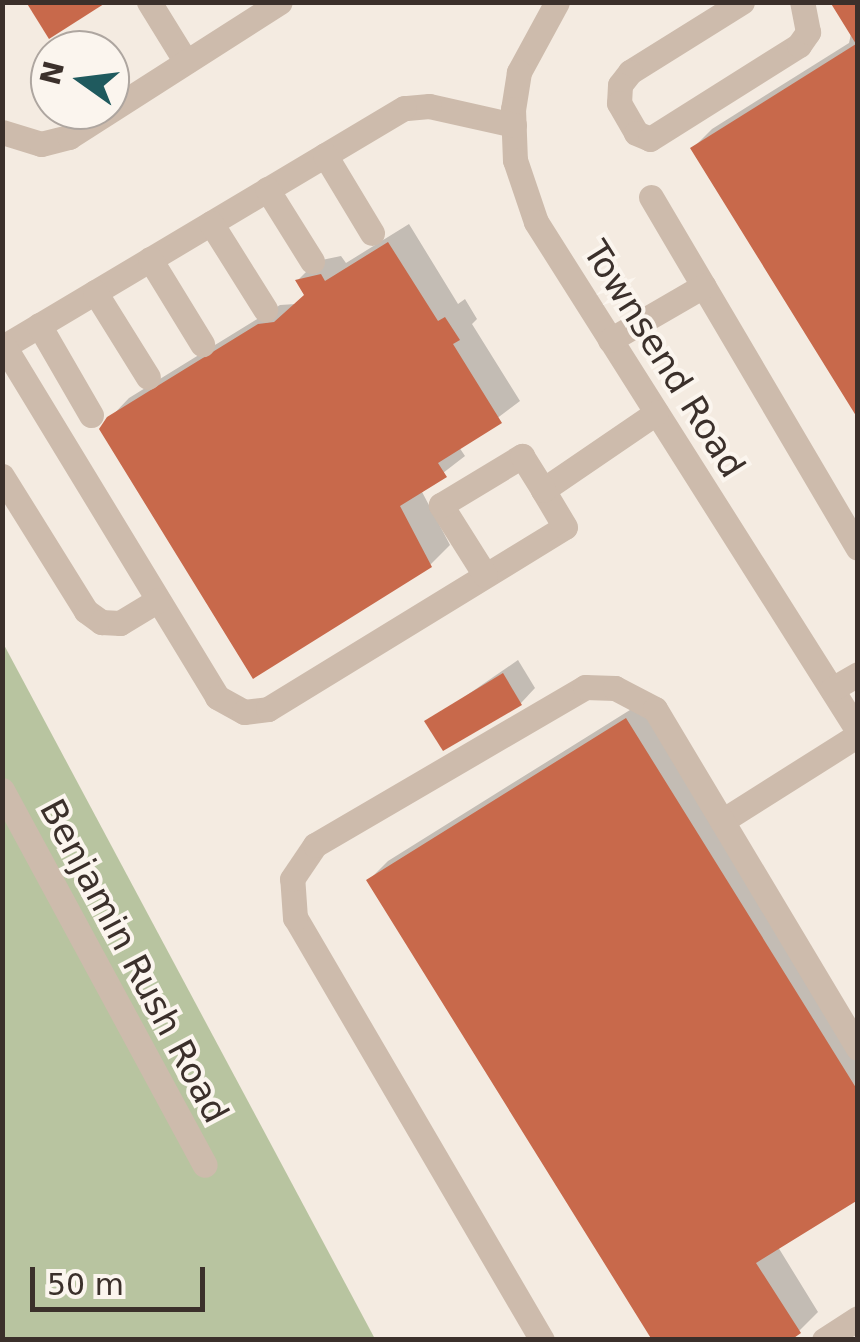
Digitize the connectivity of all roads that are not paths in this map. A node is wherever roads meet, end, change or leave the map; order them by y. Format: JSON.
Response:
{"nodes":[{"id":1,"x":149,"y":2,"type":"edge"},
{"id":2,"x":280,"y":2,"type":"edge"},
{"id":3,"x":556,"y":2,"type":"edge"},
{"id":4,"x":742,"y":2,"type":"edge"},
{"id":5,"x":802,"y":2,"type":"edge"},
{"id":6,"x":186,"y":62,"type":"junction"},
{"id":7,"x":514,"y":125,"type":"junction"},
{"id":8,"x":2,"y":132,"type":"edge"},
{"id":9,"x":325,"y":155,"type":"junction"},
{"id":10,"x":267,"y":189,"type":"junction"},
{"id":11,"x":651,"y":197,"type":"dead end"},
{"id":12,"x":211,"y":223,"type":"junction"},
{"id":13,"x":372,"y":233,"type":"dead end"},
{"id":14,"x":150,"y":259,"type":"junction"},
{"id":15,"x":312,"y":261,"type":"dead end"},
{"id":16,"x":703,"y":286,"type":"junction"},
{"id":17,"x":94,"y":292,"type":"junction"},
{"id":18,"x":265,"y":308,"type":"dead end"},
{"id":19,"x":40,"y":324,"type":"junction"},
{"id":20,"x":610,"y":340,"type":"junction"},
{"id":21,"x":202,"y":344,"type":"dead end"},
{"id":22,"x":3,"y":346,"type":"edge"},
{"id":23,"x":148,"y":378,"type":"dead end"},
{"id":24,"x":656,"y":413,"type":"junction"},
{"id":25,"x":91,"y":414,"type":"dead end"},
{"id":26,"x":2,"y":476,"type":"edge"},
{"id":27,"x":543,"y":490,"type":"junction"},
{"id":28,"x":858,"y":548,"type":"edge"},
{"id":29,"x":486,"y":575,"type":"junction"},
{"id":30,"x":158,"y":600,"type":"junction"},
{"id":31,"x":858,"y":674,"type":"edge"},
{"id":32,"x":832,"y":690,"type":"junction"},
{"id":33,"x":858,"y":733,"type":"edge"},
{"id":34,"x":2,"y":790,"type":"edge"},
{"id":35,"x":722,"y":820,"type":"junction"},
{"id":36,"x":858,"y":1048,"type":"edge"},
{"id":37,"x":205,"y":1165,"type":"dead end"},
{"id":38,"x":858,"y":1318,"type":"edge"},
{"id":39,"x":542,"y":1340,"type":"edge"},
{"id":40,"x":824,"y":1340,"type":"edge"}],
"edges":[{"from":1,"to":6,"type":"street"},
{"from":2,"to":6,"type":"street"},
{"from":3,"to":7,"type":"street","name":"Townsend Road"},
{"from":4,"to":5,"type":"street"},
{"from":6,"to":8,"type":"street"},
{"from":7,"to":9,"type":"street"},
{"from":7,"to":20,"type":"street","name":"Townsend Road"},
{"from":9,"to":10,"type":"street"},
{"from":9,"to":13,"type":"street"},
{"from":10,"to":12,"type":"street"},
{"from":10,"to":15,"type":"street"},
{"from":11,"to":16,"type":"street"},
{"from":12,"to":14,"type":"street"},
{"from":12,"to":18,"type":"street"},
{"from":14,"to":17,"type":"street"},
{"from":14,"to":21,"type":"street"},
{"from":16,"to":20,"type":"street"},
{"from":16,"to":28,"type":"street"},
{"from":17,"to":19,"type":"street"},
{"from":17,"to":23,"type":"street"},
{"from":19,"to":22,"type":"street"},
{"from":19,"to":25,"type":"street"},
{"from":20,"to":24,"type":"street","name":"Townsend Road"},
{"from":22,"to":30,"type":"street"},
{"from":24,"to":27,"type":"street"},
{"from":24,"to":32,"type":"street","name":"Townsend Road"},
{"from":26,"to":30,"type":"street"},
{"from":27,"to":29,"type":"street"},
{"from":27,"to":29,"type":"street"},
{"from":29,"to":30,"type":"street"},
{"from":31,"to":32,"type":"street"},
{"from":32,"to":33,"type":"street","name":"Townsend Road"},
{"from":33,"to":35,"type":"street"},
{"from":34,"to":37,"type":"street","name":"Benjamin Rush Road"},
{"from":35,"to":36,"type":"street"},
{"from":35,"to":39,"type":"street"},
{"from":38,"to":40,"type":"street"}]}
